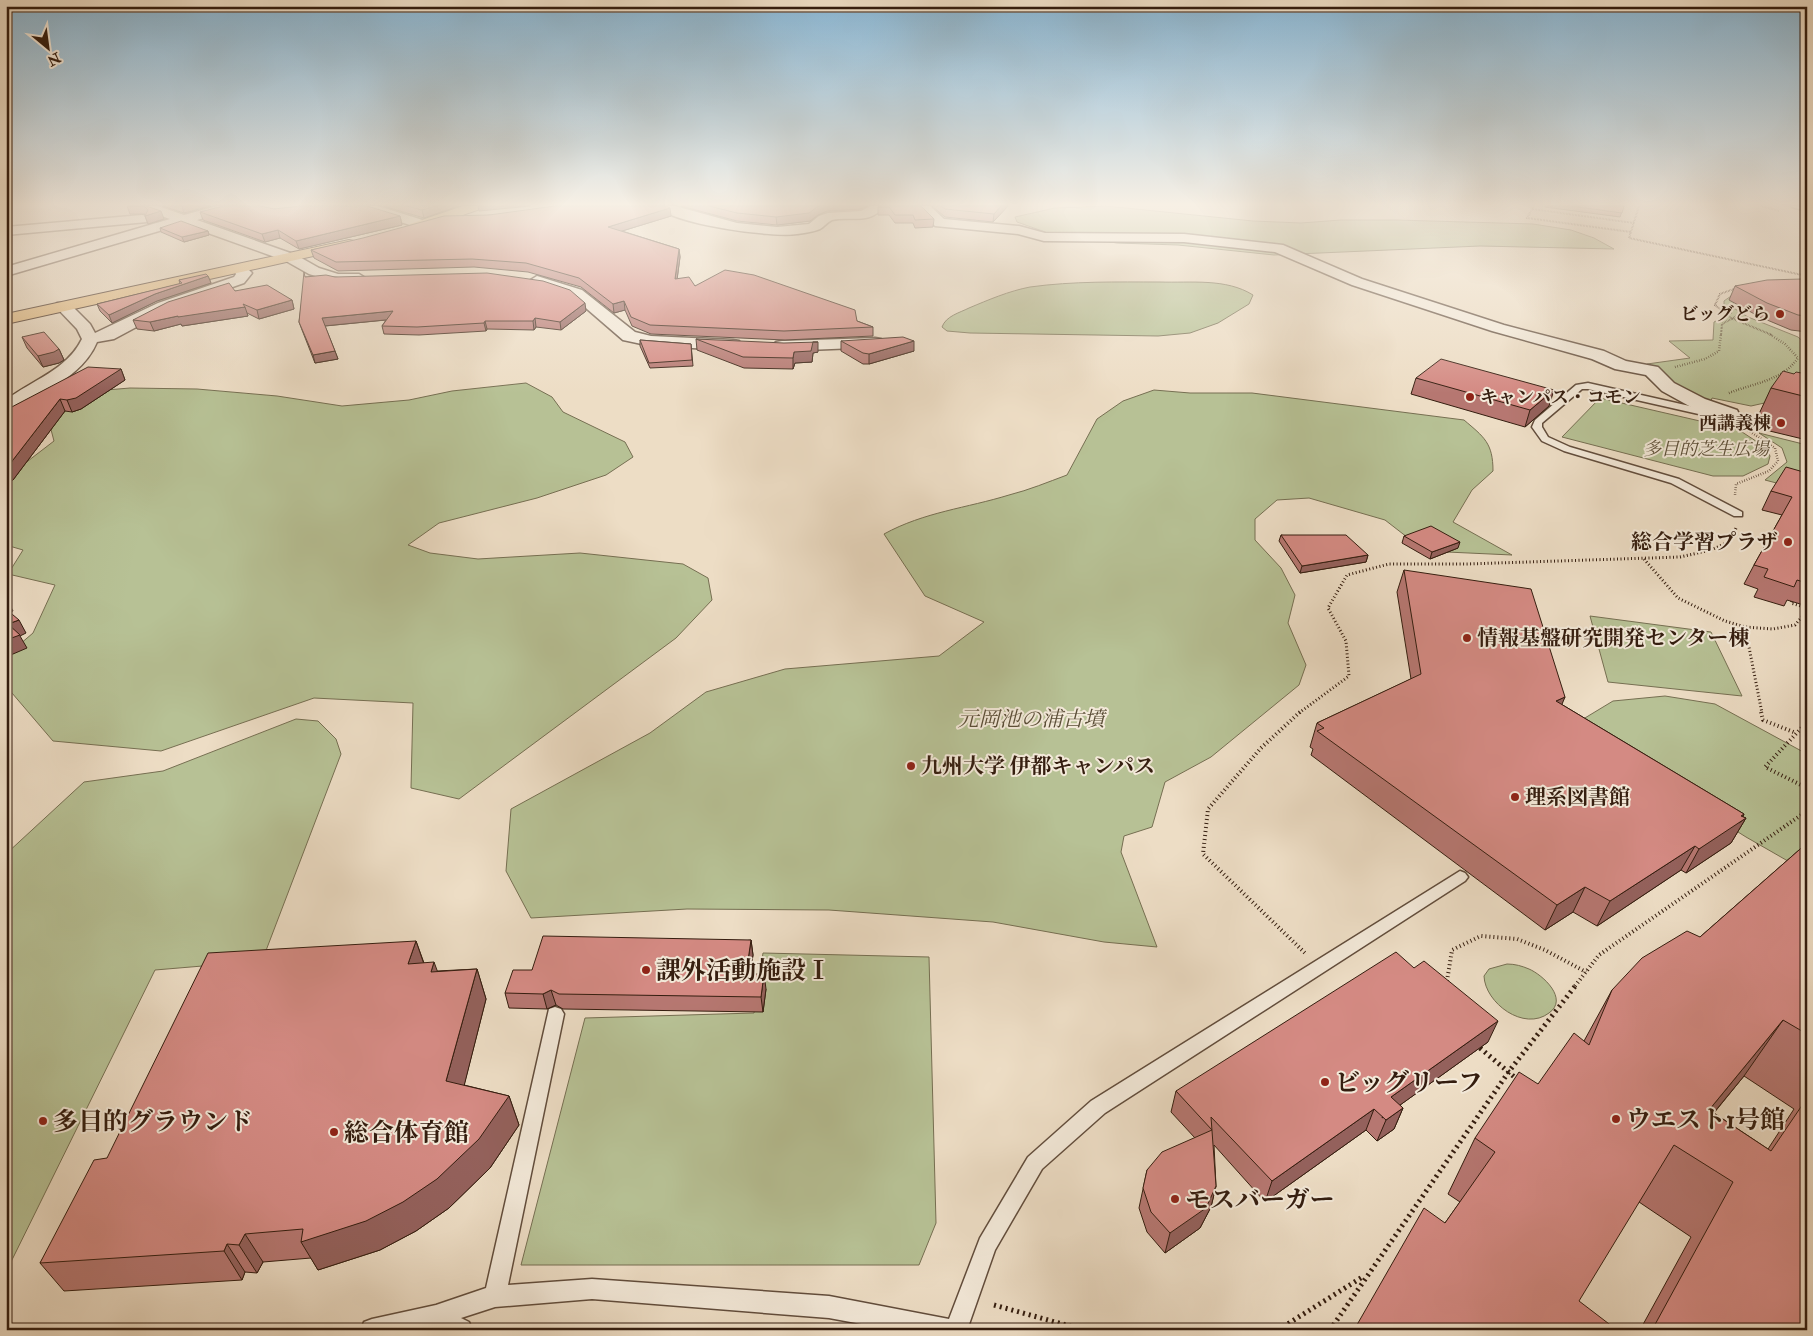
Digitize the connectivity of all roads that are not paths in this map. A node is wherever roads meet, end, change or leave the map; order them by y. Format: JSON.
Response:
{"nodes":[{"id":1,"x":243,"y":268,"type":"edge"},
{"id":2,"x":309,"y":268,"type":"edge"},
{"id":3,"x":1325,"y":268,"type":"edge"},
{"id":4,"x":240,"y":269,"type":"junction"},
{"id":5,"x":521,"y":278,"type":"edge"},
{"id":6,"x":371,"y":279,"type":"edge"},
{"id":7,"x":63,"y":306,"type":"junction"},
{"id":8,"x":6,"y":319,"type":"edge"},
{"id":9,"x":90,"y":338,"type":"junction"},
{"id":10,"x":887,"y":343,"type":"edge"},
{"id":11,"x":750,"y":345,"type":"edge"},
{"id":12,"x":767,"y":346,"type":"edge"},
{"id":13,"x":6,"y":409,"type":"edge"},
{"id":14,"x":1730,"y":414,"type":"joint"},
{"id":15,"x":1738,"y":514,"type":"road end"},
{"id":16,"x":1460,"y":876,"type":"dead end"},
{"id":17,"x":555,"y":1014,"type":"dead end"},
{"id":18,"x":495,"y":1296,"type":"junction"},
{"id":19,"x":436,"y":1316,"type":"junction"},
{"id":20,"x":372,"y":1330,"type":"edge"},
{"id":21,"x":461,"y":1330,"type":"edge"},
{"id":22,"x":954,"y":1330,"type":"edge"}],
"edges":[{"from":1,"to":4,"type":"main road"},
{"from":2,"to":6,"type":"street"},
{"from":3,"to":14,"type":"street"},
{"from":4,"to":7,"type":"main road"},
{"from":4,"to":9,"type":"street"},
{"from":5,"to":11,"type":"street"},
{"from":7,"to":8,"type":"main road"},
{"from":7,"to":9,"type":"street"},
{"from":9,"to":13,"type":"street"},
{"from":10,"to":12,"type":"street"},
{"from":14,"to":15,"type":"lane"},
{"from":16,"to":22,"type":"lane"},
{"from":17,"to":18,"type":"lane"},
{"from":18,"to":19,"type":"lane"},
{"from":18,"to":22,"type":"lane"},
{"from":19,"to":20,"type":"lane"},
{"from":19,"to":21,"type":"lane"}]}
